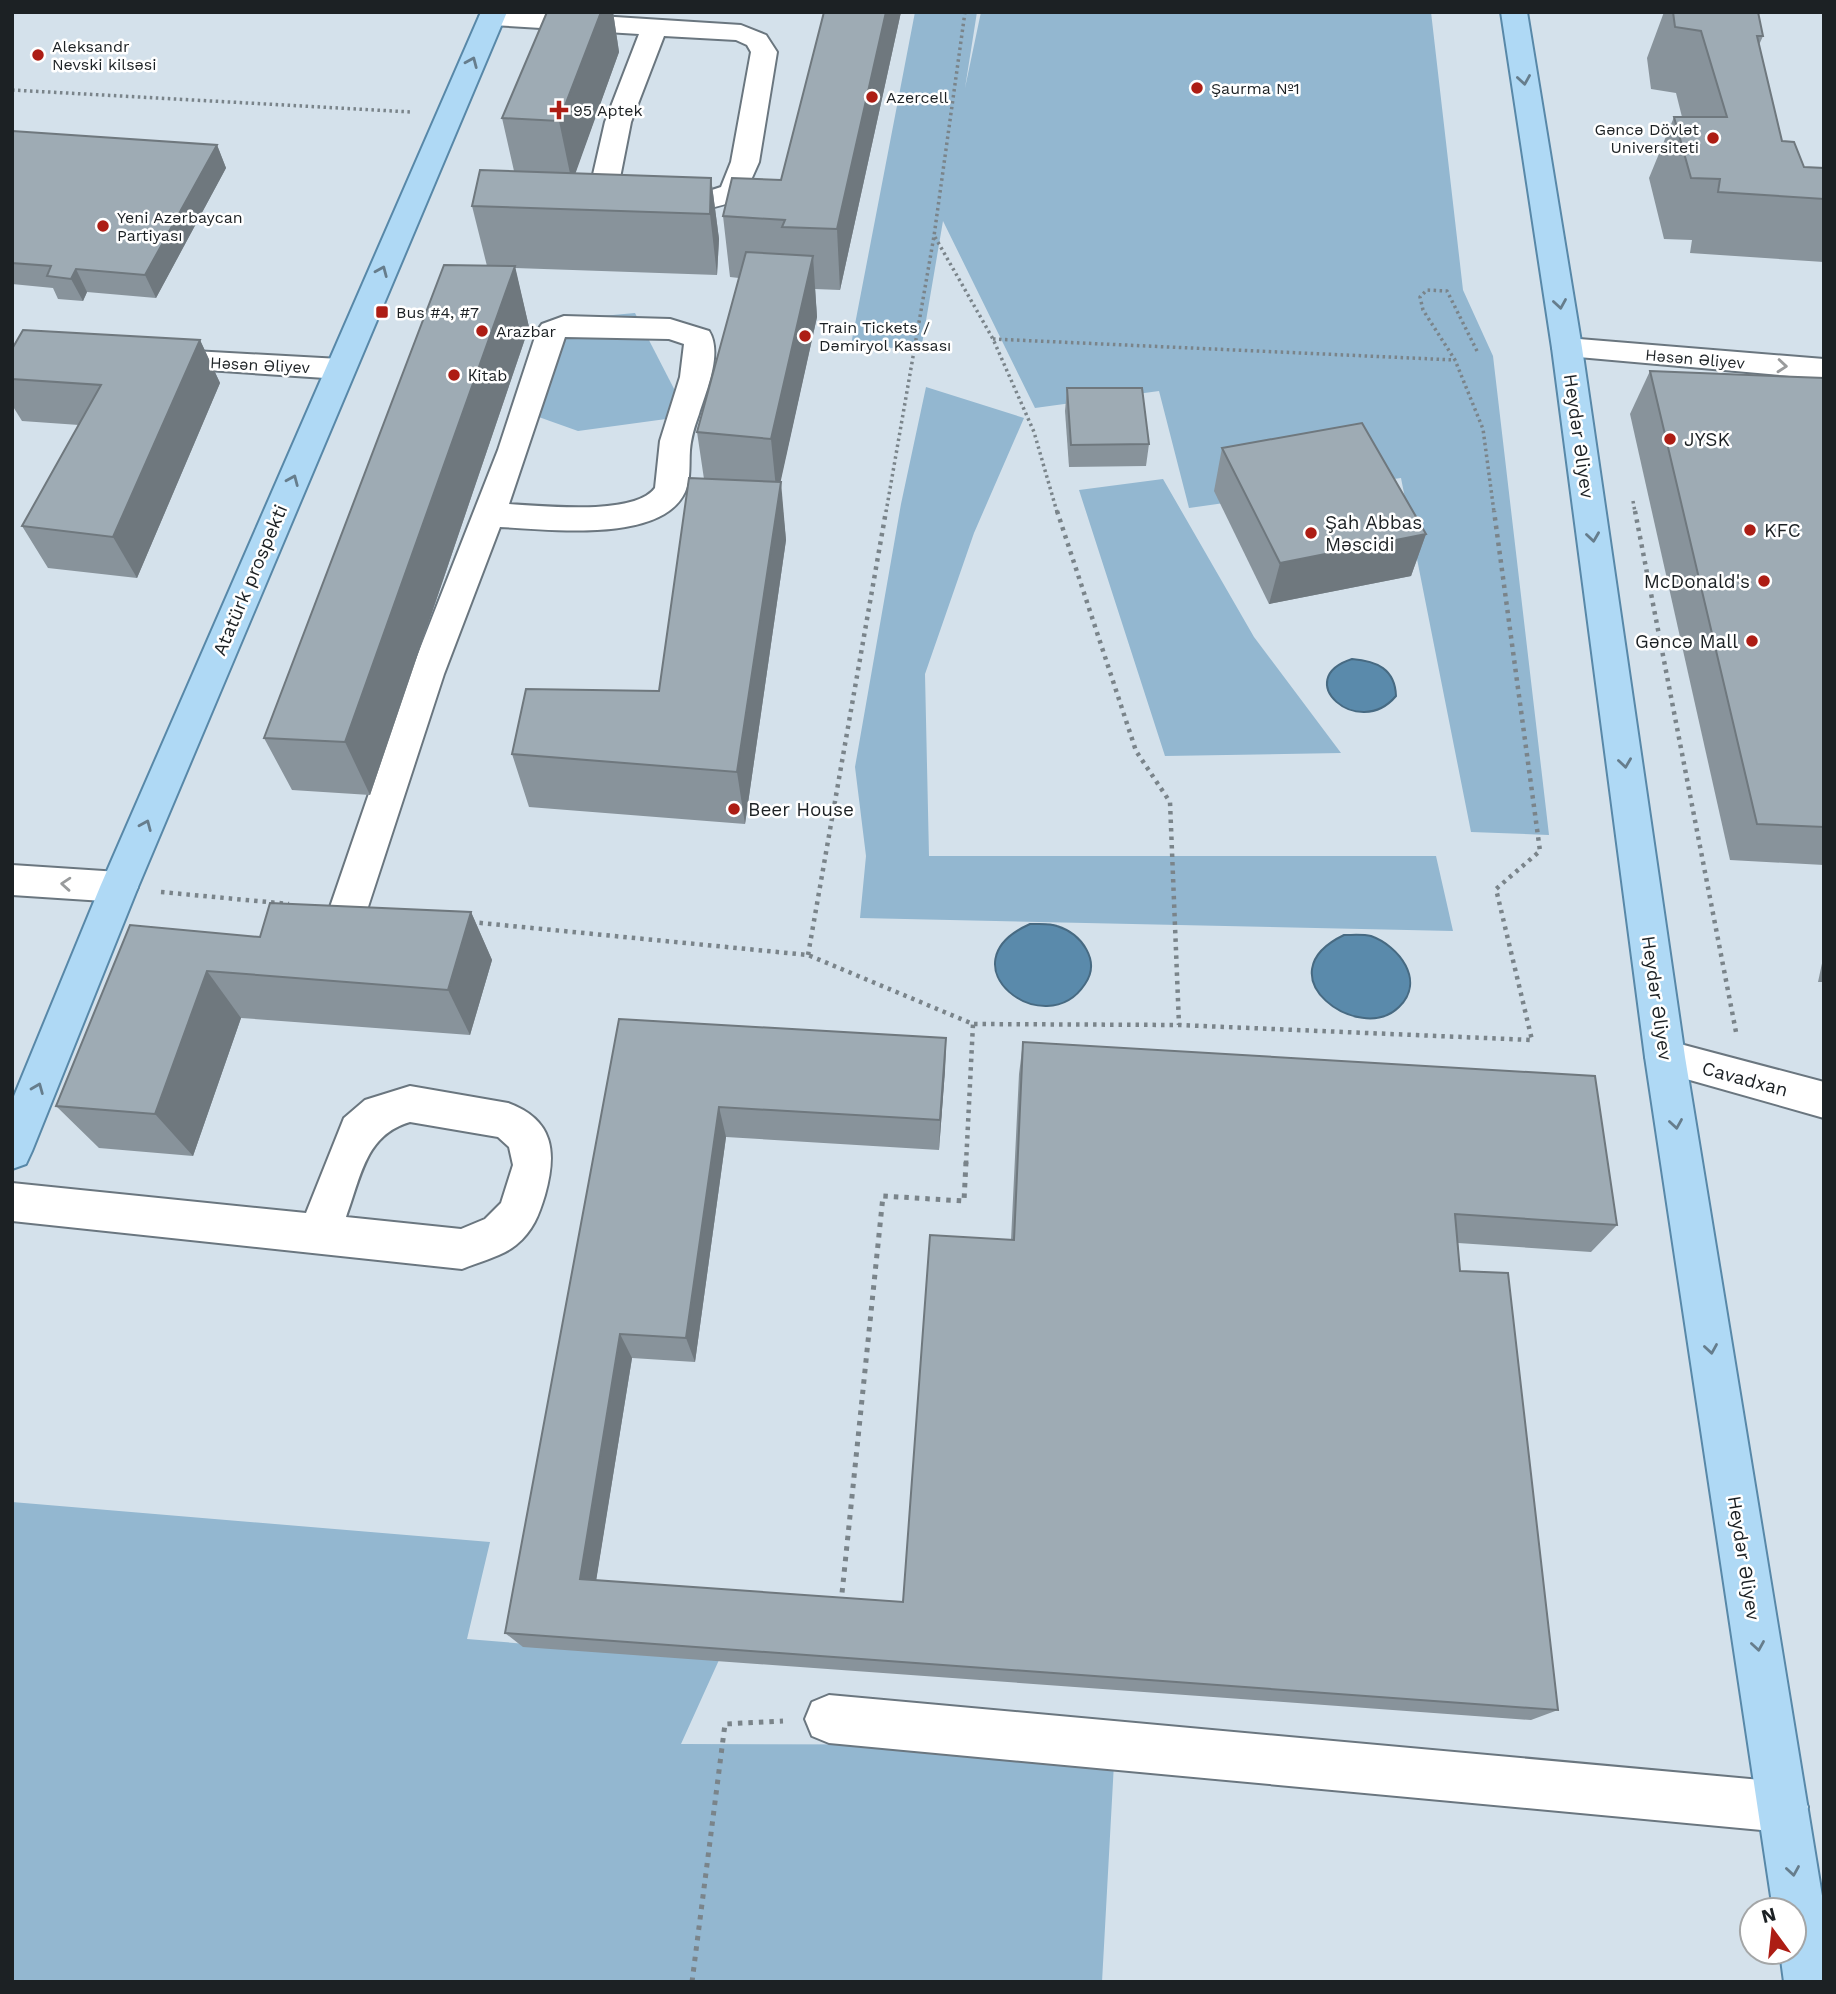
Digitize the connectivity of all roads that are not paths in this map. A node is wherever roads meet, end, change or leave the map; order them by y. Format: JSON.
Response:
{"nodes":[{"id":1,"x":1514,"y":12,"type":"edge"},
{"id":2,"x":493,"y":15,"type":"edge"},
{"id":3,"x":654,"y":26,"type":"junction"},
{"id":4,"x":1567,"y":348,"type":"junction"},
{"id":5,"x":135,"y":358,"type":"edge"},
{"id":6,"x":340,"y":369,"type":"junction"},
{"id":7,"x":1824,"y":369,"type":"edge"},
{"id":8,"x":489,"y":515,"type":"junction"},
{"id":9,"x":12,"y":880,"type":"edge"},
{"id":10,"x":119,"y":887,"type":"junction"},
{"id":11,"x":348,"y":910,"type":"edge"},
{"id":12,"x":1665,"y":1057,"type":"junction"},
{"id":13,"x":1824,"y":1100,"type":"edge"},
{"id":14,"x":12,"y":1151,"type":"edge"},
{"id":15,"x":12,"y":1202,"type":"edge"},
{"id":16,"x":318,"y":1234,"type":"junction"},
{"id":17,"x":829,"y":1719,"type":"road end"},
{"id":18,"x":1783,"y":1807,"type":"junction"},
{"id":19,"x":1810,"y":1982,"type":"edge"}],
"edges":[{"from":1,"to":4,"type":"main road","name":"Heydər Əliyev","one_way":true},
{"from":2,"to":3,"type":"street"},
{"from":6,"to":2,"type":"main road","name":"Atatürk prospekti","one_way":true},
{"from":3,"to":3,"type":"street"},
{"from":4,"to":7,"type":"street","name":"Həsən Əliyev","one_way":true},
{"from":4,"to":12,"type":"main road","name":"Heydər Əliyev","one_way":true},
{"from":5,"to":6,"type":"street","name":"Həsən Əliyev"},
{"from":10,"to":6,"type":"main road","name":"Atatürk prospekti","one_way":true},
{"from":8,"to":8,"type":"street"},
{"from":8,"to":11,"type":"street"},
{"from":10,"to":9,"type":"street","one_way":true},
{"from":14,"to":10,"type":"main road","name":"Atatürk prospekti","one_way":true},
{"from":12,"to":13,"type":"street","name":"Cavadxan"},
{"from":12,"to":18,"type":"main road","name":"Heydər Əliyev","one_way":true},
{"from":15,"to":16,"type":"street"},
{"from":16,"to":16,"type":"street"},
{"from":17,"to":18,"type":"street"},
{"from":18,"to":19,"type":"main road","name":"Heydər Əliyev","one_way":true}]}
